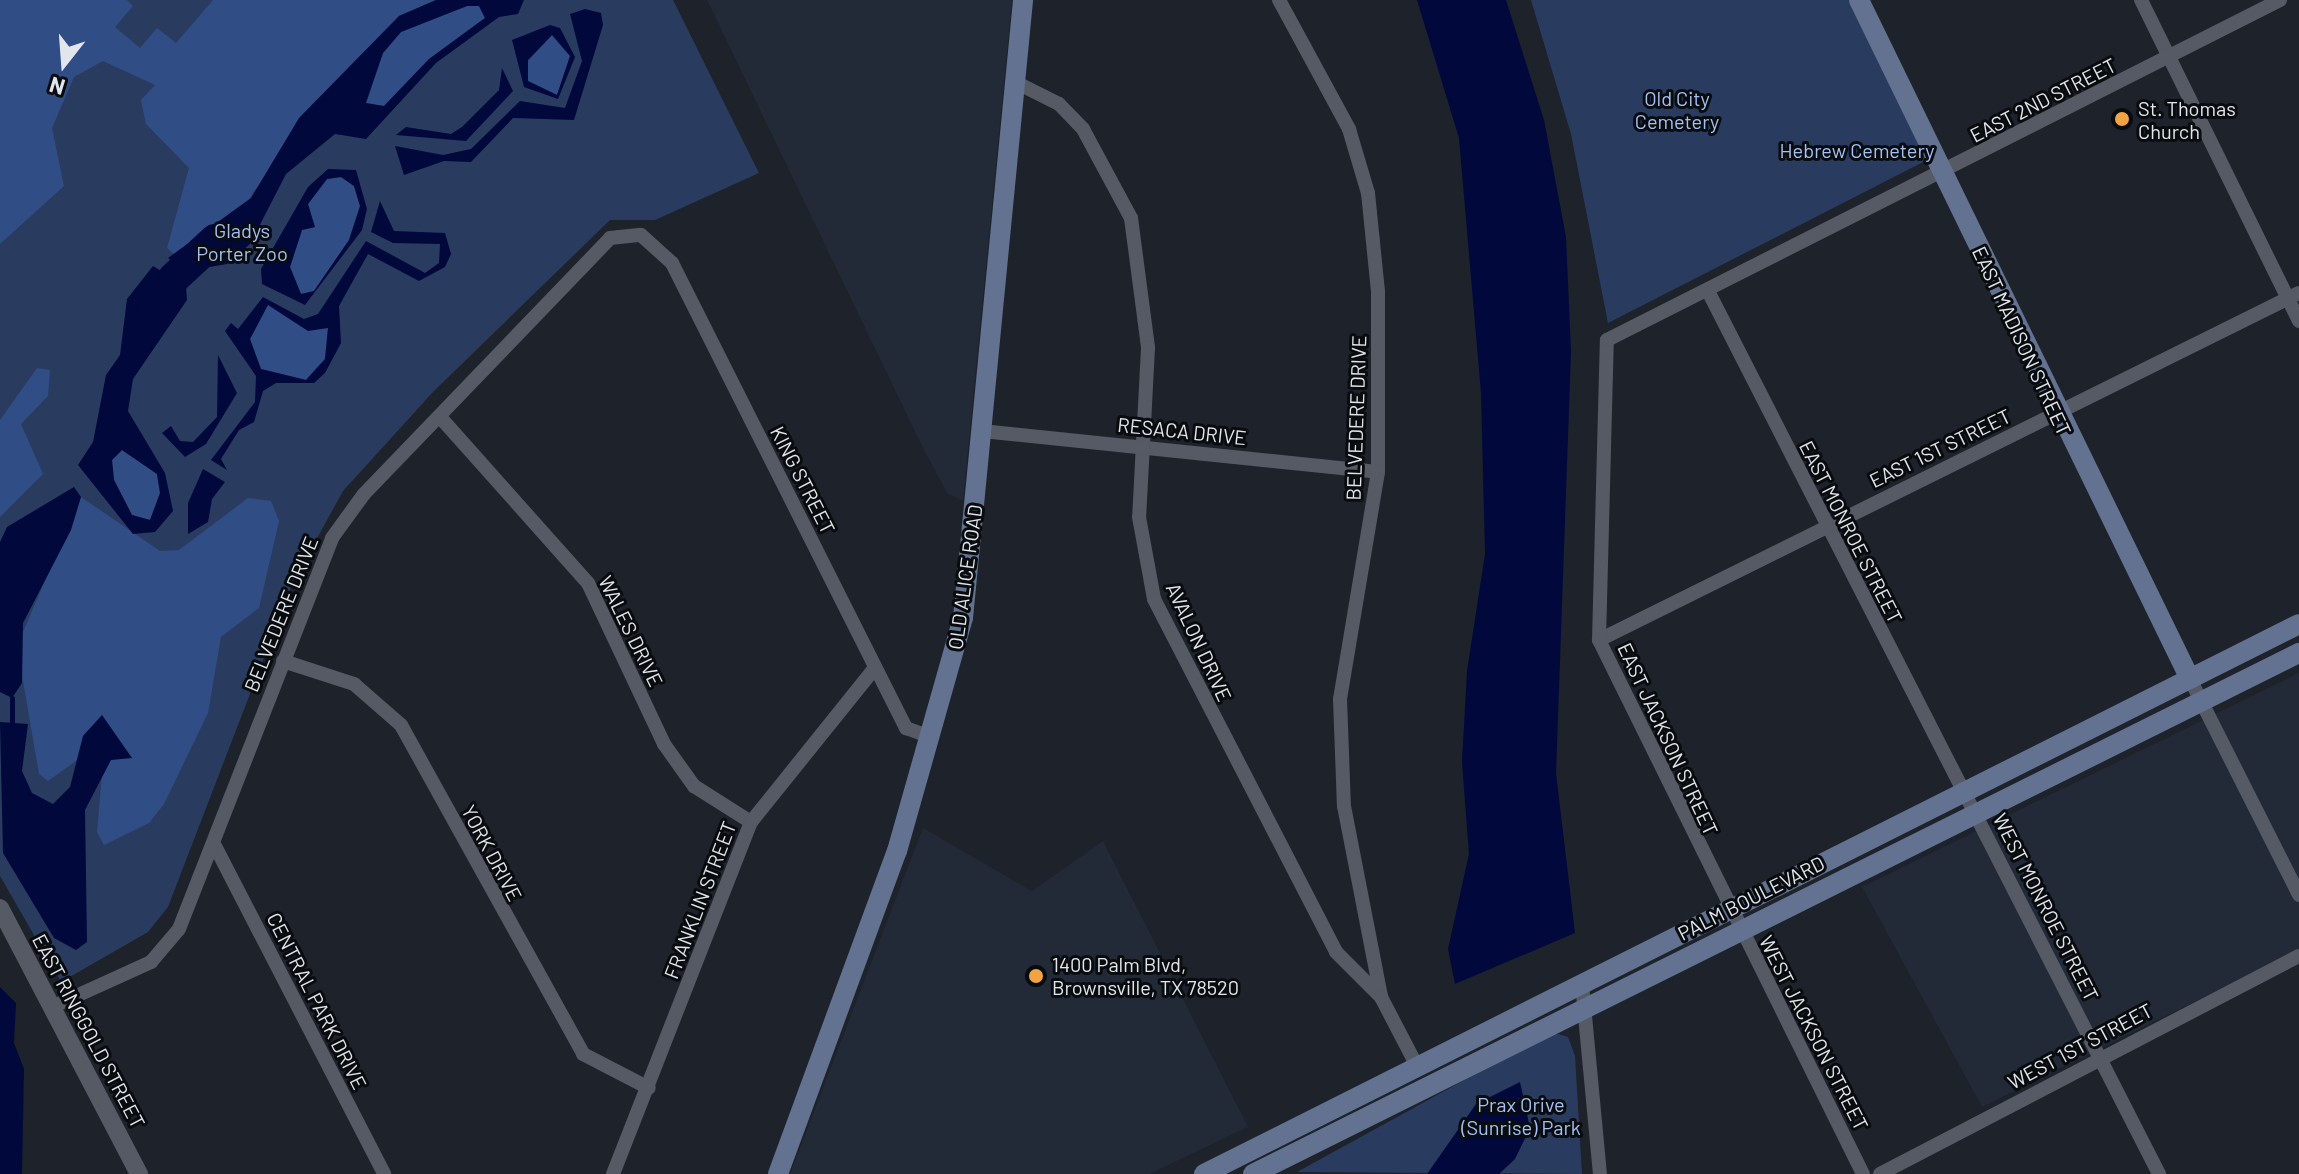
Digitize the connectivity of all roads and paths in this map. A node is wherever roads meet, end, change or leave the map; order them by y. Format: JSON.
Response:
{"nodes":[{"id":1,"x":1023,"y":0,"type":"edge"},
{"id":2,"x":1279,"y":0,"type":"edge"},
{"id":3,"x":1859,"y":0,"type":"edge"},
{"id":4,"x":2141,"y":0,"type":"edge"},
{"id":5,"x":2280,"y":0,"type":"edge"},
{"id":6,"x":2171,"y":58,"type":"junction"},
{"id":7,"x":1017,"y":83,"type":"junction"},
{"id":8,"x":1943,"y":173,"type":"junction"},
{"id":9,"x":641,"y":235,"type":"joint"},
{"id":10,"x":1708,"y":291,"type":"junction"},
{"id":11,"x":2293,"y":296,"type":"edge"},
{"id":12,"x":2299,"y":321,"type":"edge"},
{"id":13,"x":1607,"y":340,"type":"joint"},
{"id":14,"x":2055,"y":414,"type":"junction"},
{"id":15,"x":440,"y":417,"type":"junction"},
{"id":16,"x":982,"y":431,"type":"junction"},
{"id":17,"x":1144,"y":447,"type":"junction"},
{"id":18,"x":1378,"y":472,"type":"junction"},
{"id":19,"x":1825,"y":527,"type":"junction"},
{"id":20,"x":2299,"y":624,"type":"edge"},
{"id":21,"x":1599,"y":640,"type":"junction"},
{"id":22,"x":2299,"y":653,"type":"edge"},
{"id":23,"x":283,"y":661,"type":"junction"},
{"id":24,"x":874,"y":669,"type":"junction"},
{"id":25,"x":2190,"y":679,"type":"junction"},
{"id":26,"x":2203,"y":704,"type":"junction"},
{"id":27,"x":2077,"y":733,"type":"junction"},
{"id":28,"x":931,"y":737,"type":"junction"},
{"id":29,"x":2090,"y":757,"type":"junction"},
{"id":30,"x":1959,"y":790,"type":"junction"},
{"id":31,"x":1974,"y":811,"type":"junction"},
{"id":32,"x":751,"y":822,"type":"junction"},
{"id":33,"x":215,"y":846,"type":"junction"},
{"id":34,"x":2299,"y":895,"type":"edge"},
{"id":35,"x":0,"y":908,"type":"edge"},
{"id":36,"x":1732,"y":919,"type":"junction"},
{"id":37,"x":2299,"y":956,"type":"edge"},
{"id":38,"x":1582,"y":984,"type":"junction"},
{"id":39,"x":1381,"y":997,"type":"junction"},
{"id":40,"x":52,"y":1007,"type":"junction"},
{"id":41,"x":1585,"y":1011,"type":"junction"},
{"id":42,"x":2101,"y":1056,"type":"junction"},
{"id":43,"x":1418,"y":1068,"type":"junction"},
{"id":44,"x":649,"y":1088,"type":"junction"},
{"id":45,"x":139,"y":1174,"type":"edge"},
{"id":46,"x":384,"y":1174,"type":"edge"},
{"id":47,"x":613,"y":1174,"type":"edge"},
{"id":48,"x":778,"y":1174,"type":"edge"},
{"id":49,"x":1204,"y":1174,"type":"edge"},
{"id":50,"x":1253,"y":1174,"type":"edge"},
{"id":51,"x":1600,"y":1174,"type":"edge"},
{"id":52,"x":1863,"y":1174,"type":"edge"},
{"id":53,"x":1880,"y":1174,"type":"edge"},
{"id":54,"x":2159,"y":1174,"type":"edge"}],
"edges":[{"from":1,"to":7,"type":"main road","name":"OLD ALICE ROAD"},
{"from":2,"to":18,"type":"street","name":"BELVEDERE DRIVE"},
{"from":3,"to":8,"type":"main road","name":"EAST MADISON STREET"},
{"from":4,"to":6,"type":"street"},
{"from":5,"to":6,"type":"street","name":"EAST 2ND STREET"},
{"from":6,"to":8,"type":"street","name":"EAST 2ND STREET"},
{"from":6,"to":11,"type":"street"},
{"from":7,"to":16,"type":"main road","name":"OLD ALICE ROAD"},
{"from":7,"to":17,"type":"street","name":"AVALON DRIVE"},
{"from":8,"to":10,"type":"street","name":"EAST 2ND STREET"},
{"from":8,"to":14,"type":"main road","name":"EAST MADISON STREET"},
{"from":9,"to":15,"type":"street","name":"BELVEDERE DRIVE"},
{"from":9,"to":24,"type":"street","name":"KING STREET"},
{"from":10,"to":13,"type":"street","name":"EAST 2ND STREET"},
{"from":10,"to":19,"type":"street","name":"EAST MONROE STREET"},
{"from":11,"to":12,"type":"street"},
{"from":11,"to":14,"type":"street","name":"EAST 1ST STREET"},
{"from":13,"to":21,"type":"street","name":"EAST JACKSON STREET"},
{"from":14,"to":19,"type":"street","name":"EAST 1ST STREET"},
{"from":14,"to":25,"type":"main road","name":"EAST MADISON STREET"},
{"from":15,"to":23,"type":"street","name":"BELVEDERE DRIVE"},
{"from":15,"to":32,"type":"street","name":"WALES DRIVE"},
{"from":16,"to":17,"type":"street","name":"RESACA DRIVE"},
{"from":16,"to":28,"type":"main road","name":"OLD ALICE ROAD"},
{"from":17,"to":18,"type":"street","name":"RESACA DRIVE"},
{"from":17,"to":39,"type":"street","name":"AVALON DRIVE"},
{"from":18,"to":39,"type":"street","name":"BELVEDERE DRIVE"},
{"from":19,"to":21,"type":"street","name":"EAST 1ST STREET"},
{"from":19,"to":30,"type":"street","name":"EAST MONROE STREET"},
{"from":20,"to":25,"type":"main road","name":"PALM BOULEVARD"},
{"from":21,"to":36,"type":"street","name":"EAST JACKSON STREET"},
{"from":22,"to":26,"type":"main road","name":"PALM BOULEVARD"},
{"from":23,"to":33,"type":"street","name":"BELVEDERE DRIVE"},
{"from":23,"to":44,"type":"street","name":"YORK DRIVE"},
{"from":24,"to":28,"type":"street","name":"KING STREET"},
{"from":24,"to":32,"type":"street","name":"FRANKLIN STREET"},
{"from":25,"to":26,"type":"street"},
{"from":25,"to":27,"type":"main road","name":"PALM BOULEVARD"},
{"from":26,"to":29,"type":"main road","name":"PALM BOULEVARD"},
{"from":26,"to":34,"type":"street"},
{"from":27,"to":29,"type":"main road"},
{"from":27,"to":30,"type":"main road","name":"PALM BOULEVARD"},
{"from":28,"to":48,"type":"main road","name":"OLD ALICE ROAD"},
{"from":29,"to":31,"type":"main road","name":"PALM BOULEVARD"},
{"from":30,"to":31,"type":"street","name":"WEST MONROE STREET"},
{"from":30,"to":36,"type":"main road","name":"PALM BOULEVARD"},
{"from":31,"to":36,"type":"main road","name":"PALM BOULEVARD"},
{"from":31,"to":42,"type":"street","name":"WEST MONROE STREET"},
{"from":32,"to":44,"type":"street","name":"FRANKLIN STREET"},
{"from":33,"to":40,"type":"street","name":"BELVEDERE DRIVE"},
{"from":33,"to":46,"type":"street","name":"CENTRAL PARK DRIVE"},
{"from":35,"to":40,"type":"street","name":"EAST RINGGOLD STREET"},
{"from":36,"to":38,"type":"main road","name":"PALM BOULEVARD"},
{"from":36,"to":41,"type":"main road","name":"PALM BOULEVARD"},
{"from":36,"to":52,"type":"street","name":"WEST JACKSON STREET"},
{"from":37,"to":42,"type":"street","name":"WEST 1ST STREET"},
{"from":38,"to":41,"type":"street"},
{"from":38,"to":43,"type":"main road","name":"PALM BOULEVARD"},
{"from":39,"to":43,"type":"street","name":"AVALON DRIVE"},
{"from":40,"to":45,"type":"street","name":"EAST RINGGOLD STREET"},
{"from":41,"to":50,"type":"main road","name":"PALM BOULEVARD"},
{"from":41,"to":51,"type":"street"},
{"from":42,"to":53,"type":"street","name":"WEST 1ST STREET"},
{"from":42,"to":54,"type":"street","name":"WEST MONROE STREET"},
{"from":43,"to":49,"type":"main road","name":"PALM BOULEVARD"},
{"from":44,"to":47,"type":"street","name":"FRANKLIN STREET"}]}
